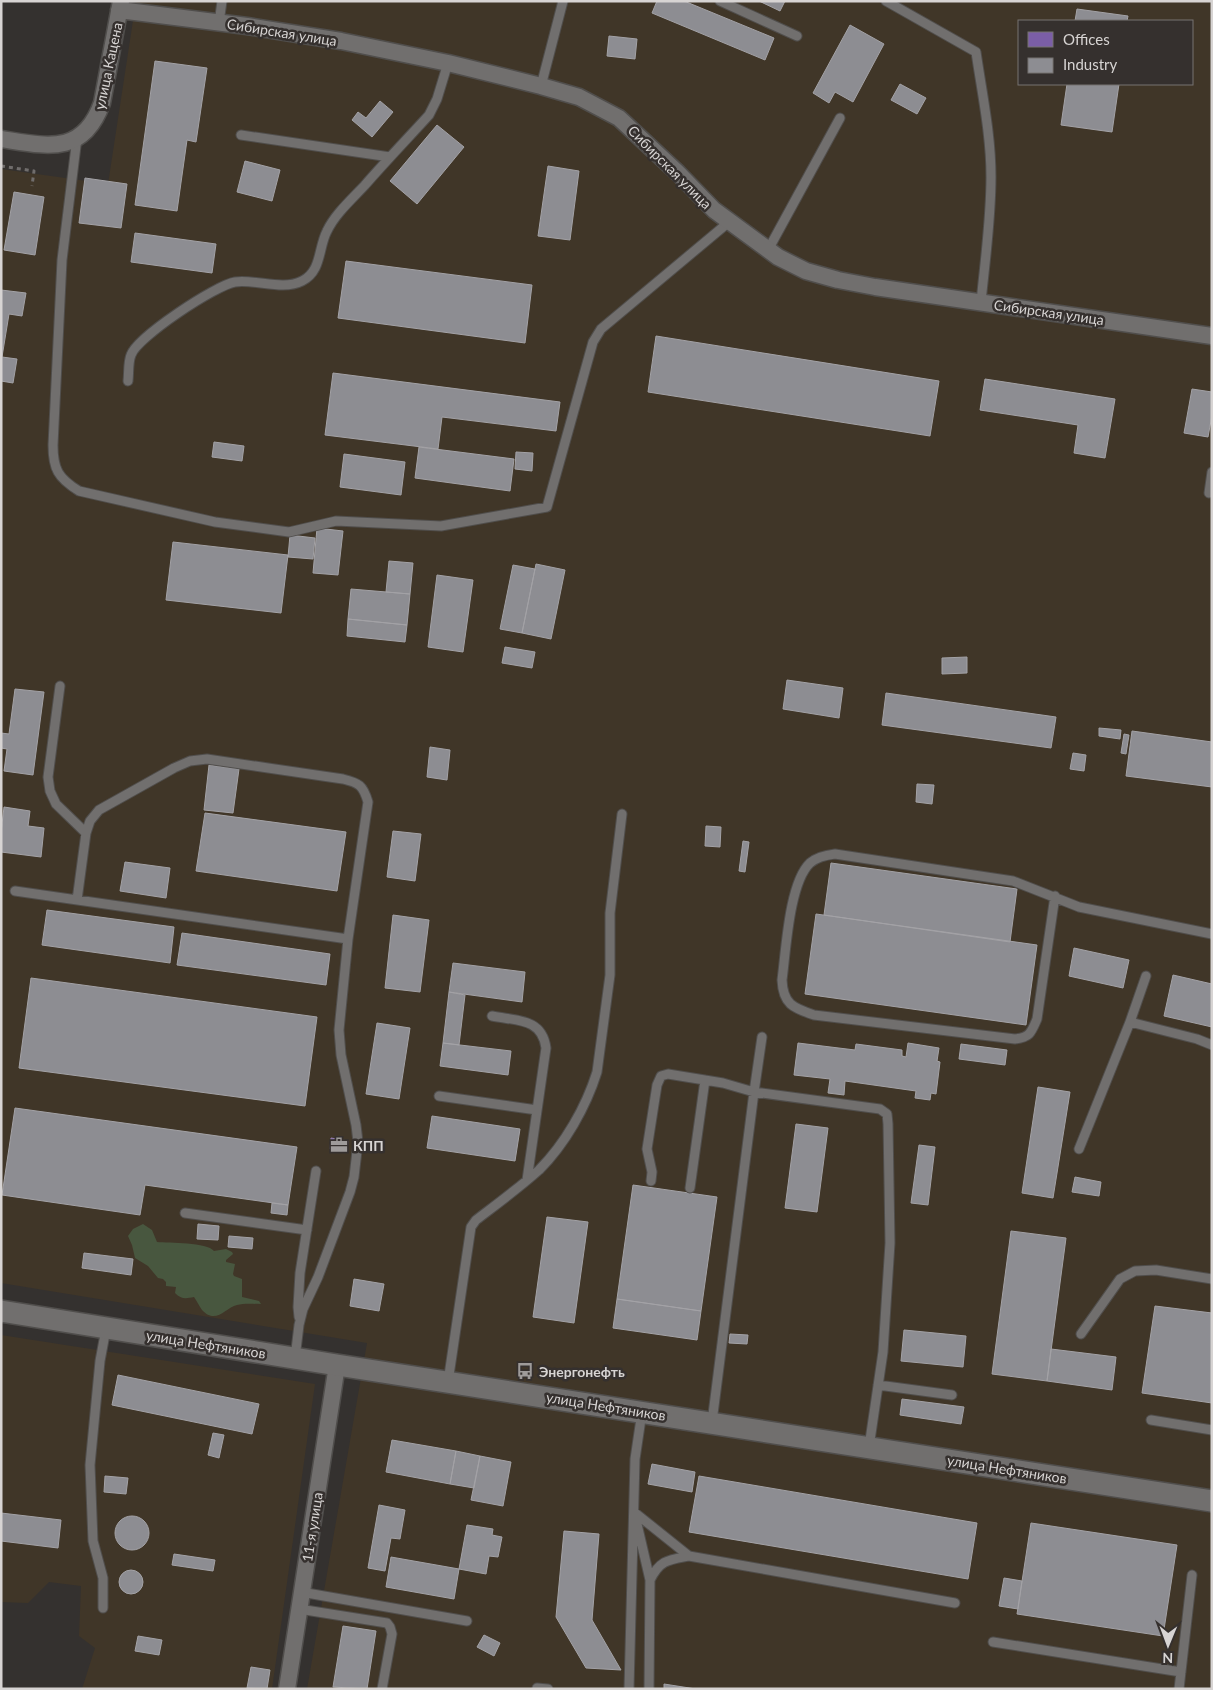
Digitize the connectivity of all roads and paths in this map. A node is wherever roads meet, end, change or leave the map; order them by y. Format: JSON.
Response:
{"nodes":[{"id":1,"x":222,"y":1,"type":"edge"},
{"id":2,"x":563,"y":1,"type":"edge"},
{"id":3,"x":720,"y":1,"type":"edge"},
{"id":4,"x":886,"y":1,"type":"edge"},
{"id":5,"x":120,"y":6,"type":"edge"},
{"id":6,"x":219,"y":23,"type":"junction"},
{"id":7,"x":797,"y":36,"type":"dead end"},
{"id":8,"x":448,"y":63,"type":"junction"},
{"id":9,"x":541,"y":86,"type":"junction"},
{"id":10,"x":840,"y":118,"type":"dead end"},
{"id":11,"x":240,"y":135,"type":"dead end"},
{"id":12,"x":77,"y":138,"type":"junction"},
{"id":13,"x":1,"y":139,"type":"edge"},
{"id":14,"x":390,"y":157,"type":"junction"},
{"id":15,"x":1,"y":166,"type":"edge"},
{"id":16,"x":32,"y":186,"type":"dead end"},
{"id":17,"x":729,"y":222,"type":"junction"},
{"id":18,"x":768,"y":250,"type":"junction"},
{"id":19,"x":981,"y":302,"type":"junction"},
{"id":20,"x":1212,"y":336,"type":"edge"},
{"id":21,"x":128,"y":381,"type":"dead end"},
{"id":22,"x":1212,"y":472,"type":"edge"},
{"id":23,"x":1208,"y":493,"type":"dead end"},
{"id":24,"x":60,"y":686,"type":"dead end"},
{"id":25,"x":622,"y":814,"type":"dead end"},
{"id":26,"x":86,"y":833,"type":"junction"},
{"id":27,"x":15,"y":892,"type":"dead end"},
{"id":28,"x":1055,"y":896,"type":"junction"},
{"id":29,"x":77,"y":900,"type":"junction"},
{"id":30,"x":1212,"y":934,"type":"edge"},
{"id":31,"x":348,"y":940,"type":"junction"},
{"id":32,"x":1146,"y":976,"type":"dead end"},
{"id":33,"x":492,"y":1016,"type":"dead end"},
{"id":34,"x":1130,"y":1022,"type":"junction"},
{"id":35,"x":762,"y":1037,"type":"dead end"},
{"id":36,"x":1212,"y":1045,"type":"edge"},
{"id":37,"x":705,"y":1080,"type":"junction"},
{"id":38,"x":754,"y":1092,"type":"junction"},
{"id":39,"x":439,"y":1096,"type":"dead end"},
{"id":40,"x":537,"y":1110,"type":"junction"},
{"id":41,"x":1079,"y":1149,"type":"dead end"},
{"id":42,"x":316,"y":1171,"type":"dead end"},
{"id":43,"x":527,"y":1180,"type":"junction"},
{"id":44,"x":650,"y":1181,"type":"dead end"},
{"id":45,"x":690,"y":1188,"type":"dead end"},
{"id":46,"x":185,"y":1213,"type":"dead end"},
{"id":47,"x":307,"y":1230,"type":"junction"},
{"id":48,"x":1212,"y":1279,"type":"edge"},
{"id":49,"x":1,"y":1311,"type":"edge"},
{"id":50,"x":299,"y":1325,"type":"junction"},
{"id":51,"x":106,"y":1328,"type":"junction"},
{"id":52,"x":1080,"y":1334,"type":"dead end"},
{"id":53,"x":295,"y":1358,"type":"junction"},
{"id":54,"x":337,"y":1365,"type":"junction"},
{"id":55,"x":448,"y":1382,"type":"junction"},
{"id":56,"x":878,"y":1385,"type":"junction"},
{"id":57,"x":952,"y":1394,"type":"dead end"},
{"id":58,"x":642,"y":1412,"type":"junction"},
{"id":59,"x":1151,"y":1420,"type":"dead end"},
{"id":60,"x":712,"y":1422,"type":"junction"},
{"id":61,"x":1212,"y":1430,"type":"edge"},
{"id":62,"x":869,"y":1447,"type":"junction"},
{"id":63,"x":1212,"y":1501,"type":"edge"},
{"id":64,"x":634,"y":1512,"type":"junction"},
{"id":65,"x":689,"y":1556,"type":"junction"},
{"id":66,"x":1192,"y":1575,"type":"dead end"},
{"id":67,"x":650,"y":1580,"type":"junction"},
{"id":68,"x":301,"y":1592,"type":"junction"},
{"id":69,"x":955,"y":1603,"type":"dead end"},
{"id":70,"x":103,"y":1608,"type":"dead end"},
{"id":71,"x":298,"y":1609,"type":"junction"},
{"id":72,"x":467,"y":1622,"type":"dead end"},
{"id":73,"x":993,"y":1642,"type":"dead end"},
{"id":74,"x":1181,"y":1672,"type":"junction"},
{"id":75,"x":537,"y":1688,"type":"edge"},
{"id":76,"x":287,"y":1689,"type":"edge"},
{"id":77,"x":382,"y":1689,"type":"edge"},
{"id":78,"x":548,"y":1689,"type":"edge"},
{"id":79,"x":629,"y":1689,"type":"edge"},
{"id":80,"x":648,"y":1689,"type":"edge"},
{"id":81,"x":1179,"y":1689,"type":"edge"}],
"edges":[{"from":1,"to":6,"type":"lane"},
{"from":2,"to":9,"type":"lane"},
{"from":3,"to":7,"type":"lane"},
{"from":4,"to":19,"type":"lane"},
{"from":5,"to":6,"type":"street","name":"Сибирская улица"},
{"from":5,"to":12,"type":"street","name":"улица Кацена"},
{"from":6,"to":8,"type":"street","name":"Сибирская улица"},
{"from":8,"to":9,"type":"street","name":"Сибирская улица"},
{"from":8,"to":14,"type":"lane"},
{"from":9,"to":17,"type":"street","name":"Сибирская улица"},
{"from":10,"to":18,"type":"lane"},
{"from":11,"to":14,"type":"lane"},
{"from":12,"to":13,"type":"street","name":"улица Кацена"},
{"from":12,"to":17,"type":"lane"},
{"from":14,"to":21,"type":"lane"},
{"from":15,"to":16,"type":"path"},
{"from":17,"to":18,"type":"street","name":"Сибирская улица"},
{"from":18,"to":19,"type":"street","name":"Сибирская улица"},
{"from":19,"to":20,"type":"street","name":"Сибирская улица"},
{"from":22,"to":23,"type":"lane"},
{"from":24,"to":26,"type":"lane"},
{"from":25,"to":43,"type":"lane"},
{"from":26,"to":29,"type":"lane"},
{"from":26,"to":31,"type":"lane"},
{"from":27,"to":29,"type":"lane"},
{"from":28,"to":28,"type":"lane"},
{"from":28,"to":30,"type":"lane"},
{"from":29,"to":31,"type":"lane"},
{"from":31,"to":50,"type":"lane"},
{"from":32,"to":34,"type":"lane"},
{"from":33,"to":40,"type":"lane"},
{"from":34,"to":36,"type":"lane"},
{"from":34,"to":41,"type":"lane"},
{"from":35,"to":38,"type":"lane"},
{"from":37,"to":38,"type":"lane"},
{"from":37,"to":44,"type":"lane"},
{"from":37,"to":45,"type":"lane"},
{"from":38,"to":56,"type":"lane"},
{"from":38,"to":60,"type":"lane"},
{"from":39,"to":40,"type":"lane"},
{"from":40,"to":43,"type":"lane"},
{"from":42,"to":47,"type":"lane"},
{"from":43,"to":55,"type":"lane"},
{"from":46,"to":47,"type":"lane"},
{"from":47,"to":50,"type":"lane"},
{"from":48,"to":52,"type":"lane"},
{"from":49,"to":51,"type":"street","name":"улица Нефтяников"},
{"from":50,"to":53,"type":"lane"},
{"from":51,"to":53,"type":"street","name":"улица Нефтяников"},
{"from":51,"to":70,"type":"lane"},
{"from":53,"to":54,"type":"street","name":"улица Нефтяников"},
{"from":54,"to":55,"type":"street","name":"улица Нефтяников"},
{"from":54,"to":68,"type":"street","name":"11-я улица"},
{"from":55,"to":58,"type":"street","name":"улица Нефтяников"},
{"from":56,"to":57,"type":"lane"},
{"from":56,"to":62,"type":"lane"},
{"from":58,"to":60,"type":"street","name":"улица Нефтяников"},
{"from":58,"to":64,"type":"lane"},
{"from":59,"to":61,"type":"lane"},
{"from":60,"to":62,"type":"street","name":"улица Нефтяников"},
{"from":62,"to":63,"type":"street","name":"улица Нефтяников"},
{"from":64,"to":65,"type":"lane"},
{"from":64,"to":67,"type":"lane"},
{"from":64,"to":79,"type":"lane"},
{"from":65,"to":67,"type":"lane"},
{"from":65,"to":69,"type":"lane"},
{"from":66,"to":74,"type":"lane"},
{"from":67,"to":80,"type":"lane"},
{"from":68,"to":71,"type":"street","name":"11-я улица"},
{"from":68,"to":72,"type":"lane"},
{"from":71,"to":76,"type":"street","name":"11-я улица"},
{"from":71,"to":77,"type":"lane"},
{"from":73,"to":74,"type":"lane"},
{"from":74,"to":81,"type":"lane"},
{"from":75,"to":78,"type":"lane"}]}
